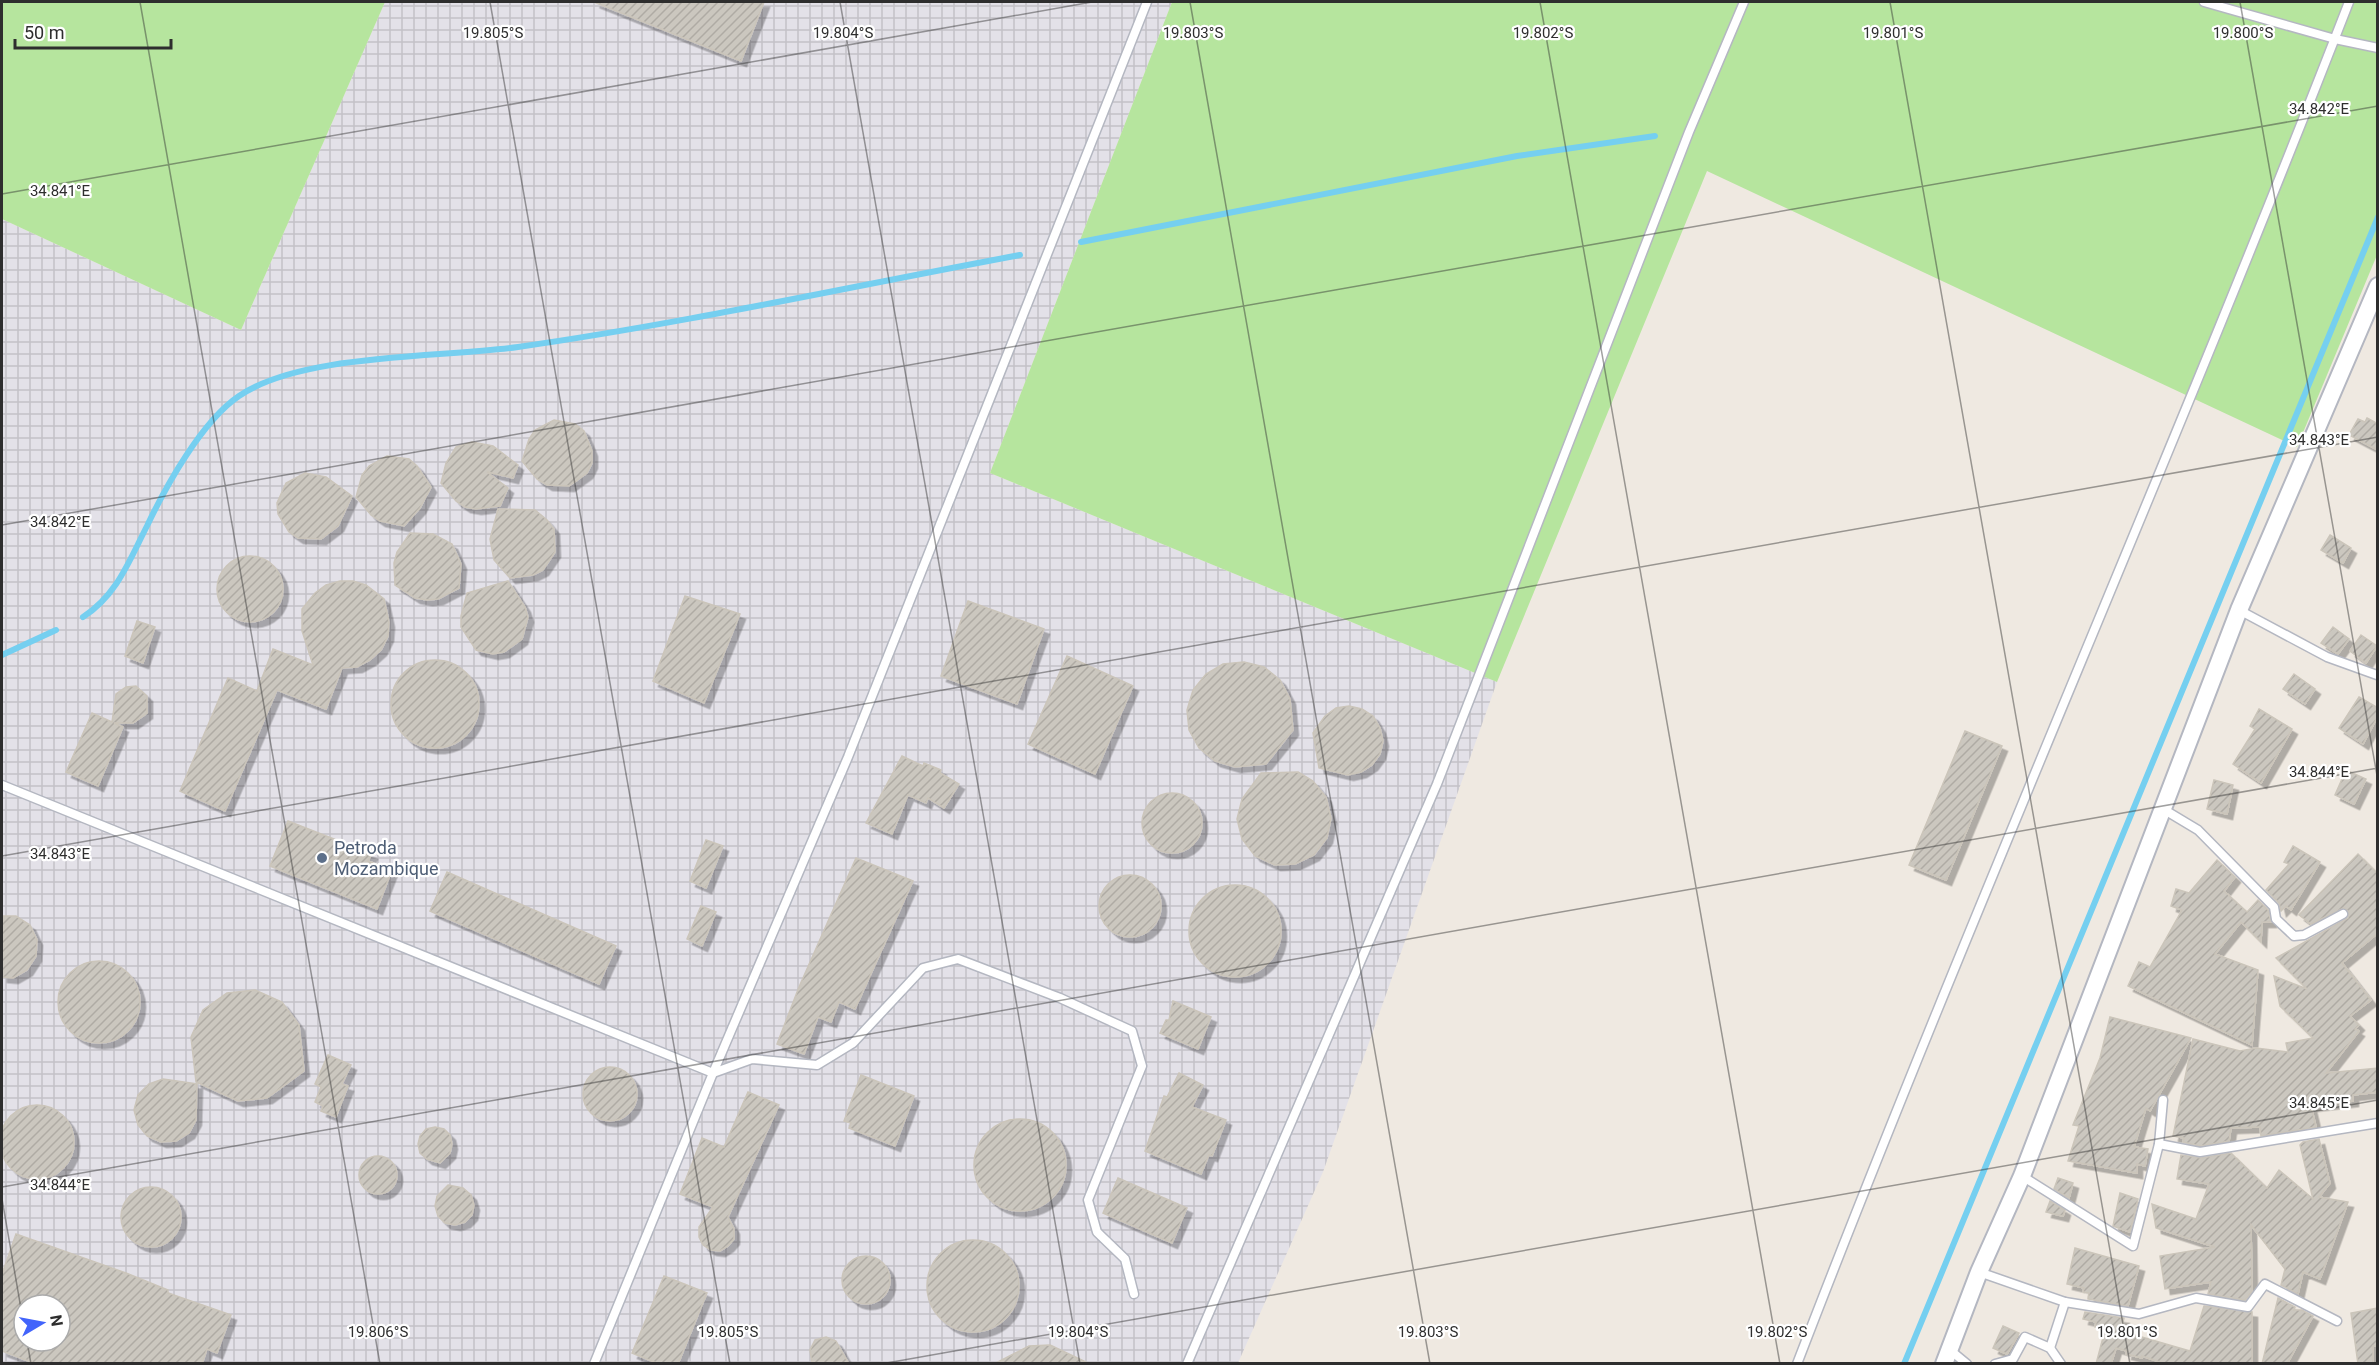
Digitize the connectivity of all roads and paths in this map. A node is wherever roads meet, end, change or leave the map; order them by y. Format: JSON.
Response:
{"nodes":[{"id":1,"x":1147,"y":2,"type":"edge"},
{"id":2,"x":1744,"y":2,"type":"edge"},
{"id":3,"x":2204,"y":2,"type":"edge"},
{"id":4,"x":2349,"y":2,"type":"edge"},
{"id":5,"x":2335,"y":39,"type":"junction"},
{"id":6,"x":2378,"y":48,"type":"edge"},
{"id":7,"x":2378,"y":286,"type":"edge"},
{"id":8,"x":2239,"y":610,"type":"junction"},
{"id":9,"x":2377,"y":675,"type":"edge"},
{"id":10,"x":2,"y":785,"type":"edge"},
{"id":11,"x":2163,"y":809,"type":"junction"},
{"id":12,"x":2343,"y":914,"type":"dead end"},
{"id":13,"x":713,"y":1073,"type":"junction"},
{"id":14,"x":2163,"y":1100,"type":"dead end"},
{"id":15,"x":2378,"y":1123,"type":"edge"},
{"id":16,"x":2159,"y":1144,"type":"junction"},
{"id":17,"x":2022,"y":1176,"type":"junction"},
{"id":18,"x":1979,"y":1272,"type":"junction"},
{"id":19,"x":1134,"y":1294,"type":"dead end"},
{"id":20,"x":2065,"y":1302,"type":"junction"},
{"id":21,"x":2337,"y":1321,"type":"dead end"},
{"id":22,"x":2050,"y":1348,"type":"junction"},
{"id":23,"x":1947,"y":1357,"type":"edge"},
{"id":24,"x":594,"y":1364,"type":"edge"},
{"id":25,"x":1187,"y":1364,"type":"edge"},
{"id":26,"x":1797,"y":1364,"type":"edge"},
{"id":27,"x":1967,"y":1364,"type":"edge"},
{"id":28,"x":1995,"y":1364,"type":"edge"},
{"id":29,"x":2061,"y":1364,"type":"edge"}],
"edges":[{"from":1,"to":13,"type":"lane"},
{"from":2,"to":25,"type":"lane"},
{"from":3,"to":5,"type":"lane"},
{"from":4,"to":5,"type":"lane"},
{"from":5,"to":6,"type":"lane"},
{"from":5,"to":26,"type":"lane"},
{"from":7,"to":8,"type":"street"},
{"from":8,"to":9,"type":"lane"},
{"from":8,"to":11,"type":"street"},
{"from":10,"to":13,"type":"lane"},
{"from":11,"to":12,"type":"lane"},
{"from":11,"to":17,"type":"street"},
{"from":13,"to":19,"type":"lane"},
{"from":13,"to":24,"type":"lane"},
{"from":14,"to":16,"type":"lane"},
{"from":15,"to":16,"type":"lane"},
{"from":16,"to":17,"type":"lane"},
{"from":17,"to":18,"type":"street"},
{"from":18,"to":20,"type":"lane"},
{"from":18,"to":23,"type":"street"},
{"from":20,"to":21,"type":"lane"},
{"from":20,"to":22,"type":"lane"},
{"from":22,"to":28,"type":"lane"},
{"from":22,"to":29,"type":"lane"},
{"from":23,"to":27,"type":"lane"}]}
